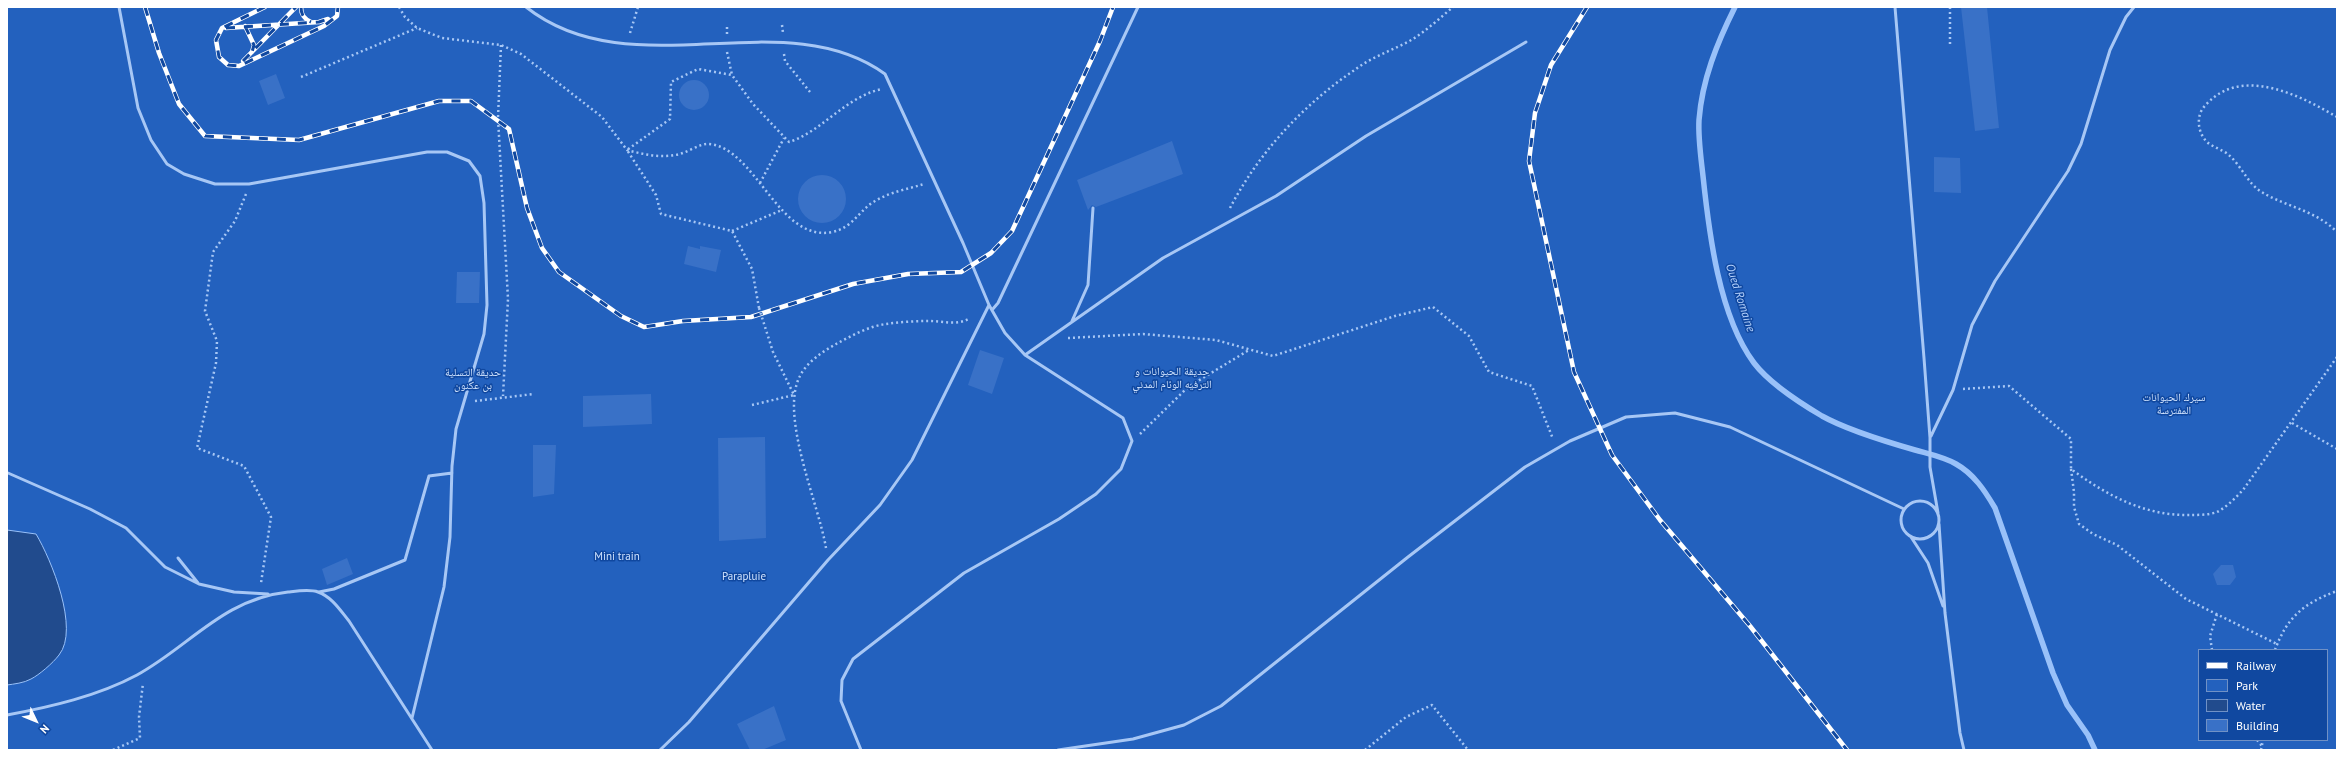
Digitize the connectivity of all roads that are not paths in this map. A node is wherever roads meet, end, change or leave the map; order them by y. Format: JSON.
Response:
{"nodes":[{"id":1,"x":119,"y":7,"type":"edge"},
{"id":2,"x":526,"y":7,"type":"edge"},
{"id":3,"x":1138,"y":7,"type":"edge"},
{"id":4,"x":1895,"y":7,"type":"edge"},
{"id":5,"x":2134,"y":7,"type":"edge"},
{"id":6,"x":609,"y":36,"type":"dead end"},
{"id":7,"x":1526,"y":42,"type":"dead end"},
{"id":8,"x":875,"y":63,"type":"dead end"},
{"id":9,"x":1094,"y":208,"type":"dead end"},
{"id":10,"x":989,"y":304,"type":"junction"},
{"id":11,"x":992,"y":310,"type":"junction"},
{"id":12,"x":1071,"y":322,"type":"junction"},
{"id":13,"x":1025,"y":355,"type":"junction"},
{"id":14,"x":1930,"y":438,"type":"junction"},
{"id":15,"x":8,"y":473,"type":"dead end"},
{"id":16,"x":452,"y":473,"type":"junction"},
{"id":17,"x":1904,"y":509,"type":"junction"},
{"id":18,"x":1938,"y":513,"type":"junction"},
{"id":19,"x":1939,"y":524,"type":"junction"},
{"id":20,"x":1911,"y":537,"type":"junction"},
{"id":21,"x":178,"y":558,"type":"dead end"},
{"id":22,"x":199,"y":584,"type":"junction"},
{"id":23,"x":318,"y":592,"type":"junction"},
{"id":24,"x":270,"y":594,"type":"junction"},
{"id":25,"x":1945,"y":614,"type":"junction"},
{"id":26,"x":7,"y":715,"type":"edge"},
{"id":27,"x":412,"y":718,"type":"junction"},
{"id":28,"x":432,"y":750,"type":"edge"},
{"id":29,"x":660,"y":750,"type":"edge"},
{"id":30,"x":861,"y":750,"type":"edge"},
{"id":31,"x":1058,"y":750,"type":"edge"},
{"id":32,"x":1964,"y":750,"type":"edge"}],
"edges":[{"from":1,"to":16,"type":"lane"},
{"from":2,"to":6,"type":"lane"},
{"from":3,"to":11,"type":"lane"},
{"from":4,"to":14,"type":"lane"},
{"from":5,"to":14,"type":"lane"},
{"from":7,"to":12,"type":"lane"},
{"from":8,"to":10,"type":"lane"},
{"from":9,"to":12,"type":"lane"},
{"from":10,"to":11,"type":"lane"},
{"from":10,"to":29,"type":"lane"},
{"from":11,"to":13,"type":"lane"},
{"from":12,"to":13,"type":"lane"},
{"from":13,"to":30,"type":"lane"},
{"from":14,"to":18,"type":"lane"},
{"from":15,"to":22,"type":"lane"},
{"from":16,"to":23,"type":"lane"},
{"from":16,"to":27,"type":"lane"},
{"from":17,"to":18,"type":"lane"},
{"from":17,"to":20,"type":"lane"},
{"from":17,"to":31,"type":"lane"},
{"from":18,"to":19,"type":"lane"},
{"from":19,"to":20,"type":"lane"},
{"from":19,"to":25,"type":"lane"},
{"from":20,"to":25,"type":"lane"},
{"from":21,"to":22,"type":"lane"},
{"from":22,"to":24,"type":"lane"},
{"from":23,"to":24,"type":"lane"},
{"from":23,"to":27,"type":"lane"},
{"from":24,"to":26,"type":"lane"},
{"from":25,"to":32,"type":"lane"},
{"from":27,"to":28,"type":"lane"}]}
